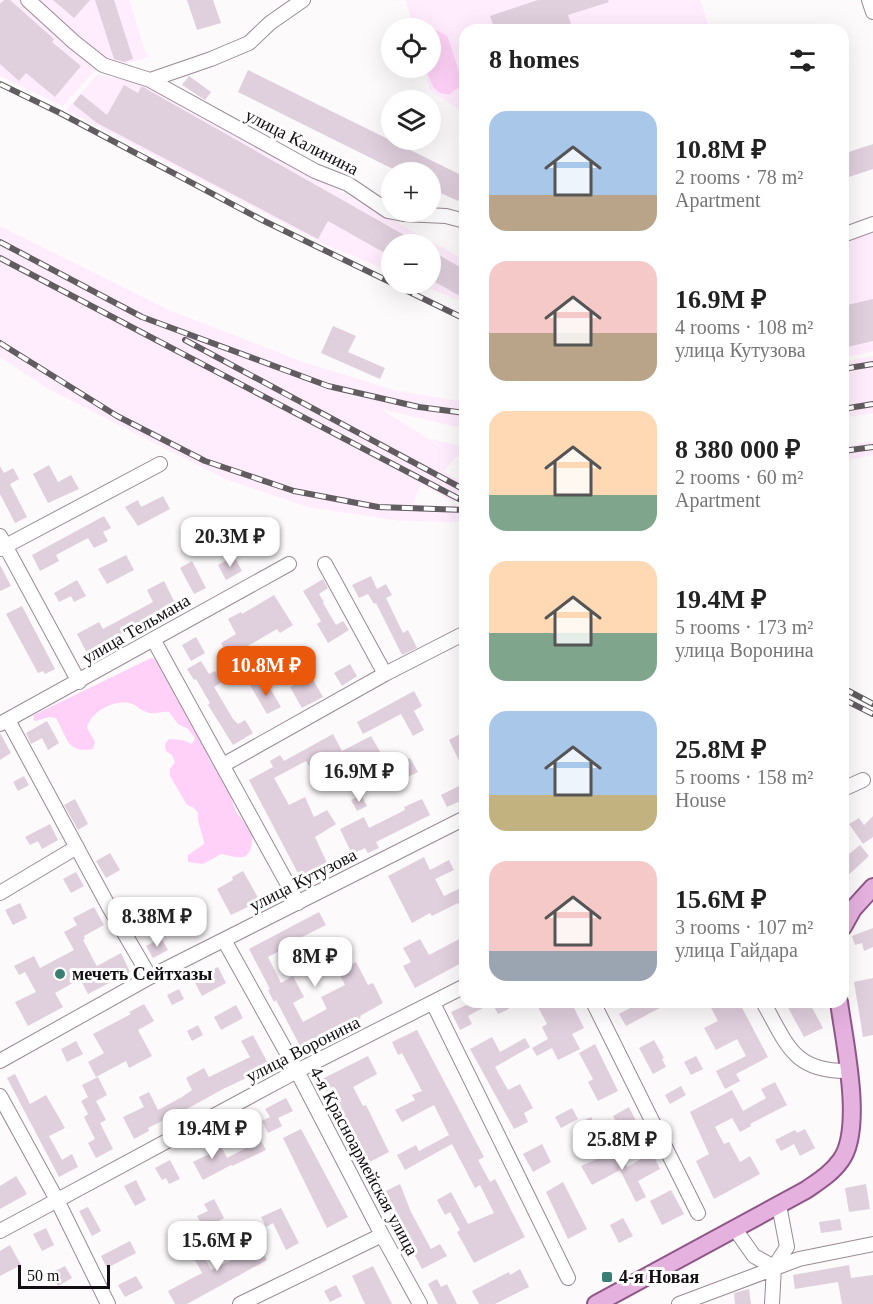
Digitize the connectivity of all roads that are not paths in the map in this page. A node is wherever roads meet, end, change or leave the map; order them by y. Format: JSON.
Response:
{"nodes":[{"id":1,"x":28,"y":0,"type":"edge"},
{"id":2,"x":303,"y":0,"type":"edge"},
{"id":3,"x":869,"y":0,"type":"edge"},
{"id":4,"x":873,"y":12,"type":"edge"},
{"id":5,"x":150,"y":80,"type":"junction"},
{"id":6,"x":459,"y":219,"type":"edge"},
{"id":7,"x":873,"y":224,"type":"edge"},
{"id":8,"x":849,"y":233,"type":"edge"},
{"id":9,"x":160,"y":464,"type":"dead end"},
{"id":10,"x":2,"y":544,"type":"edge"},
{"id":11,"x":289,"y":564,"type":"dead end"},
{"id":12,"x":325,"y":564,"type":"dead end"},
{"id":13,"x":459,"y":636,"type":"edge"},
{"id":14,"x":153,"y":639,"type":"junction"},
{"id":15,"x":385,"y":675,"type":"junction"},
{"id":16,"x":79,"y":682,"type":"junction"},
{"id":17,"x":4,"y":722,"type":"edge"},
{"id":18,"x":223,"y":765,"type":"junction"},
{"id":19,"x":863,"y":780,"type":"dead end"},
{"id":20,"x":849,"y":786,"type":"edge"},
{"id":21,"x":459,"y":821,"type":"edge"},
{"id":22,"x":77,"y":847,"type":"junction"},
{"id":23,"x":873,"y":887,"type":"edge"},
{"id":24,"x":0,"y":893,"type":"edge"},
{"id":25,"x":298,"y":903,"type":"junction"},
{"id":26,"x":849,"y":916,"type":"edge"},
{"id":27,"x":224,"y":940,"type":"junction"},
{"id":28,"x":150,"y":977,"type":"junction"},
{"id":29,"x":459,"y":989,"type":"edge"},
{"id":30,"x":433,"y":1003,"type":"junction"},
{"id":31,"x":595,"y":1008,"type":"edge"},
{"id":32,"x":766,"y":1008,"type":"edge"},
{"id":33,"x":840,"y":1008,"type":"edge"},
{"id":34,"x":0,"y":1061,"type":"edge"},
{"id":35,"x":297,"y":1071,"type":"junction"},
{"id":36,"x":848,"y":1071,"type":"junction"},
{"id":37,"x":0,"y":1096,"type":"edge"},
{"id":38,"x":57,"y":1200,"type":"junction"},
{"id":39,"x":779,"y":1205,"type":"junction"},
{"id":40,"x":698,"y":1213,"type":"dead end"},
{"id":41,"x":735,"y":1229,"type":"junction"},
{"id":42,"x":0,"y":1231,"type":"edge"},
{"id":43,"x":382,"y":1235,"type":"junction"},
{"id":44,"x":873,"y":1244,"type":"edge"},
{"id":45,"x":774,"y":1267,"type":"junction"},
{"id":46,"x":568,"y":1278,"type":"dead end"},
{"id":47,"x":108,"y":1304,"type":"edge"},
{"id":48,"x":240,"y":1304,"type":"edge"},
{"id":49,"x":420,"y":1304,"type":"edge"},
{"id":50,"x":596,"y":1304,"type":"edge"},
{"id":51,"x":679,"y":1304,"type":"edge"},
{"id":52,"x":772,"y":1304,"type":"edge"}],
"edges":[{"from":1,"to":5,"type":"street","name":"улица Калинина"},
{"from":2,"to":5,"type":"street"},
{"from":3,"to":4,"type":"street"},
{"from":5,"to":6,"type":"street","name":"улица Калинина"},
{"from":7,"to":8,"type":"street"},
{"from":9,"to":10,"type":"street"},
{"from":10,"to":16,"type":"street"},
{"from":11,"to":14,"type":"street","name":"улица Тельмана"},
{"from":12,"to":15,"type":"street"},
{"from":13,"to":15,"type":"street"},
{"from":14,"to":16,"type":"street","name":"улица Тельмана"},
{"from":14,"to":18,"type":"street"},
{"from":15,"to":18,"type":"street"},
{"from":16,"to":17,"type":"street","name":"улица Тельмана"},
{"from":17,"to":22,"type":"street"},
{"from":18,"to":25,"type":"street"},
{"from":19,"to":20,"type":"street"},
{"from":21,"to":25,"type":"street","name":"улица Кутузова"},
{"from":22,"to":24,"type":"street"},
{"from":22,"to":28,"type":"street"},
{"from":23,"to":26,"type":"main road"},
{"from":25,"to":27,"type":"street","name":"улица Кутузова"},
{"from":27,"to":28,"type":"street","name":"улица Кутузова"},
{"from":27,"to":35,"type":"street","name":"4-я Красноармейская улица"},
{"from":28,"to":34,"type":"street","name":"улица Кутузова"},
{"from":29,"to":30,"type":"street","name":"улица Воронина"},
{"from":30,"to":35,"type":"street","name":"улица Воронина"},
{"from":30,"to":46,"type":"street"},
{"from":31,"to":40,"type":"street"},
{"from":32,"to":36,"type":"street"},
{"from":33,"to":36,"type":"main road"},
{"from":35,"to":38,"type":"street","name":"улица Воронина"},
{"from":35,"to":43,"type":"street","name":"4-я Красноармейская улица"},
{"from":36,"to":39,"type":"main road"},
{"from":37,"to":38,"type":"street"},
{"from":38,"to":42,"type":"street","name":"улица Воронина"},
{"from":38,"to":47,"type":"street"},
{"from":39,"to":41,"type":"main road"},
{"from":39,"to":45,"type":"street"},
{"from":41,"to":45,"type":"street"},
{"from":41,"to":50,"type":"main road"},
{"from":43,"to":48,"type":"street"},
{"from":43,"to":49,"type":"street","name":"4-я Красноармейская улица"},
{"from":44,"to":45,"type":"street"},
{"from":45,"to":51,"type":"street"},
{"from":45,"to":52,"type":"street"}]}
